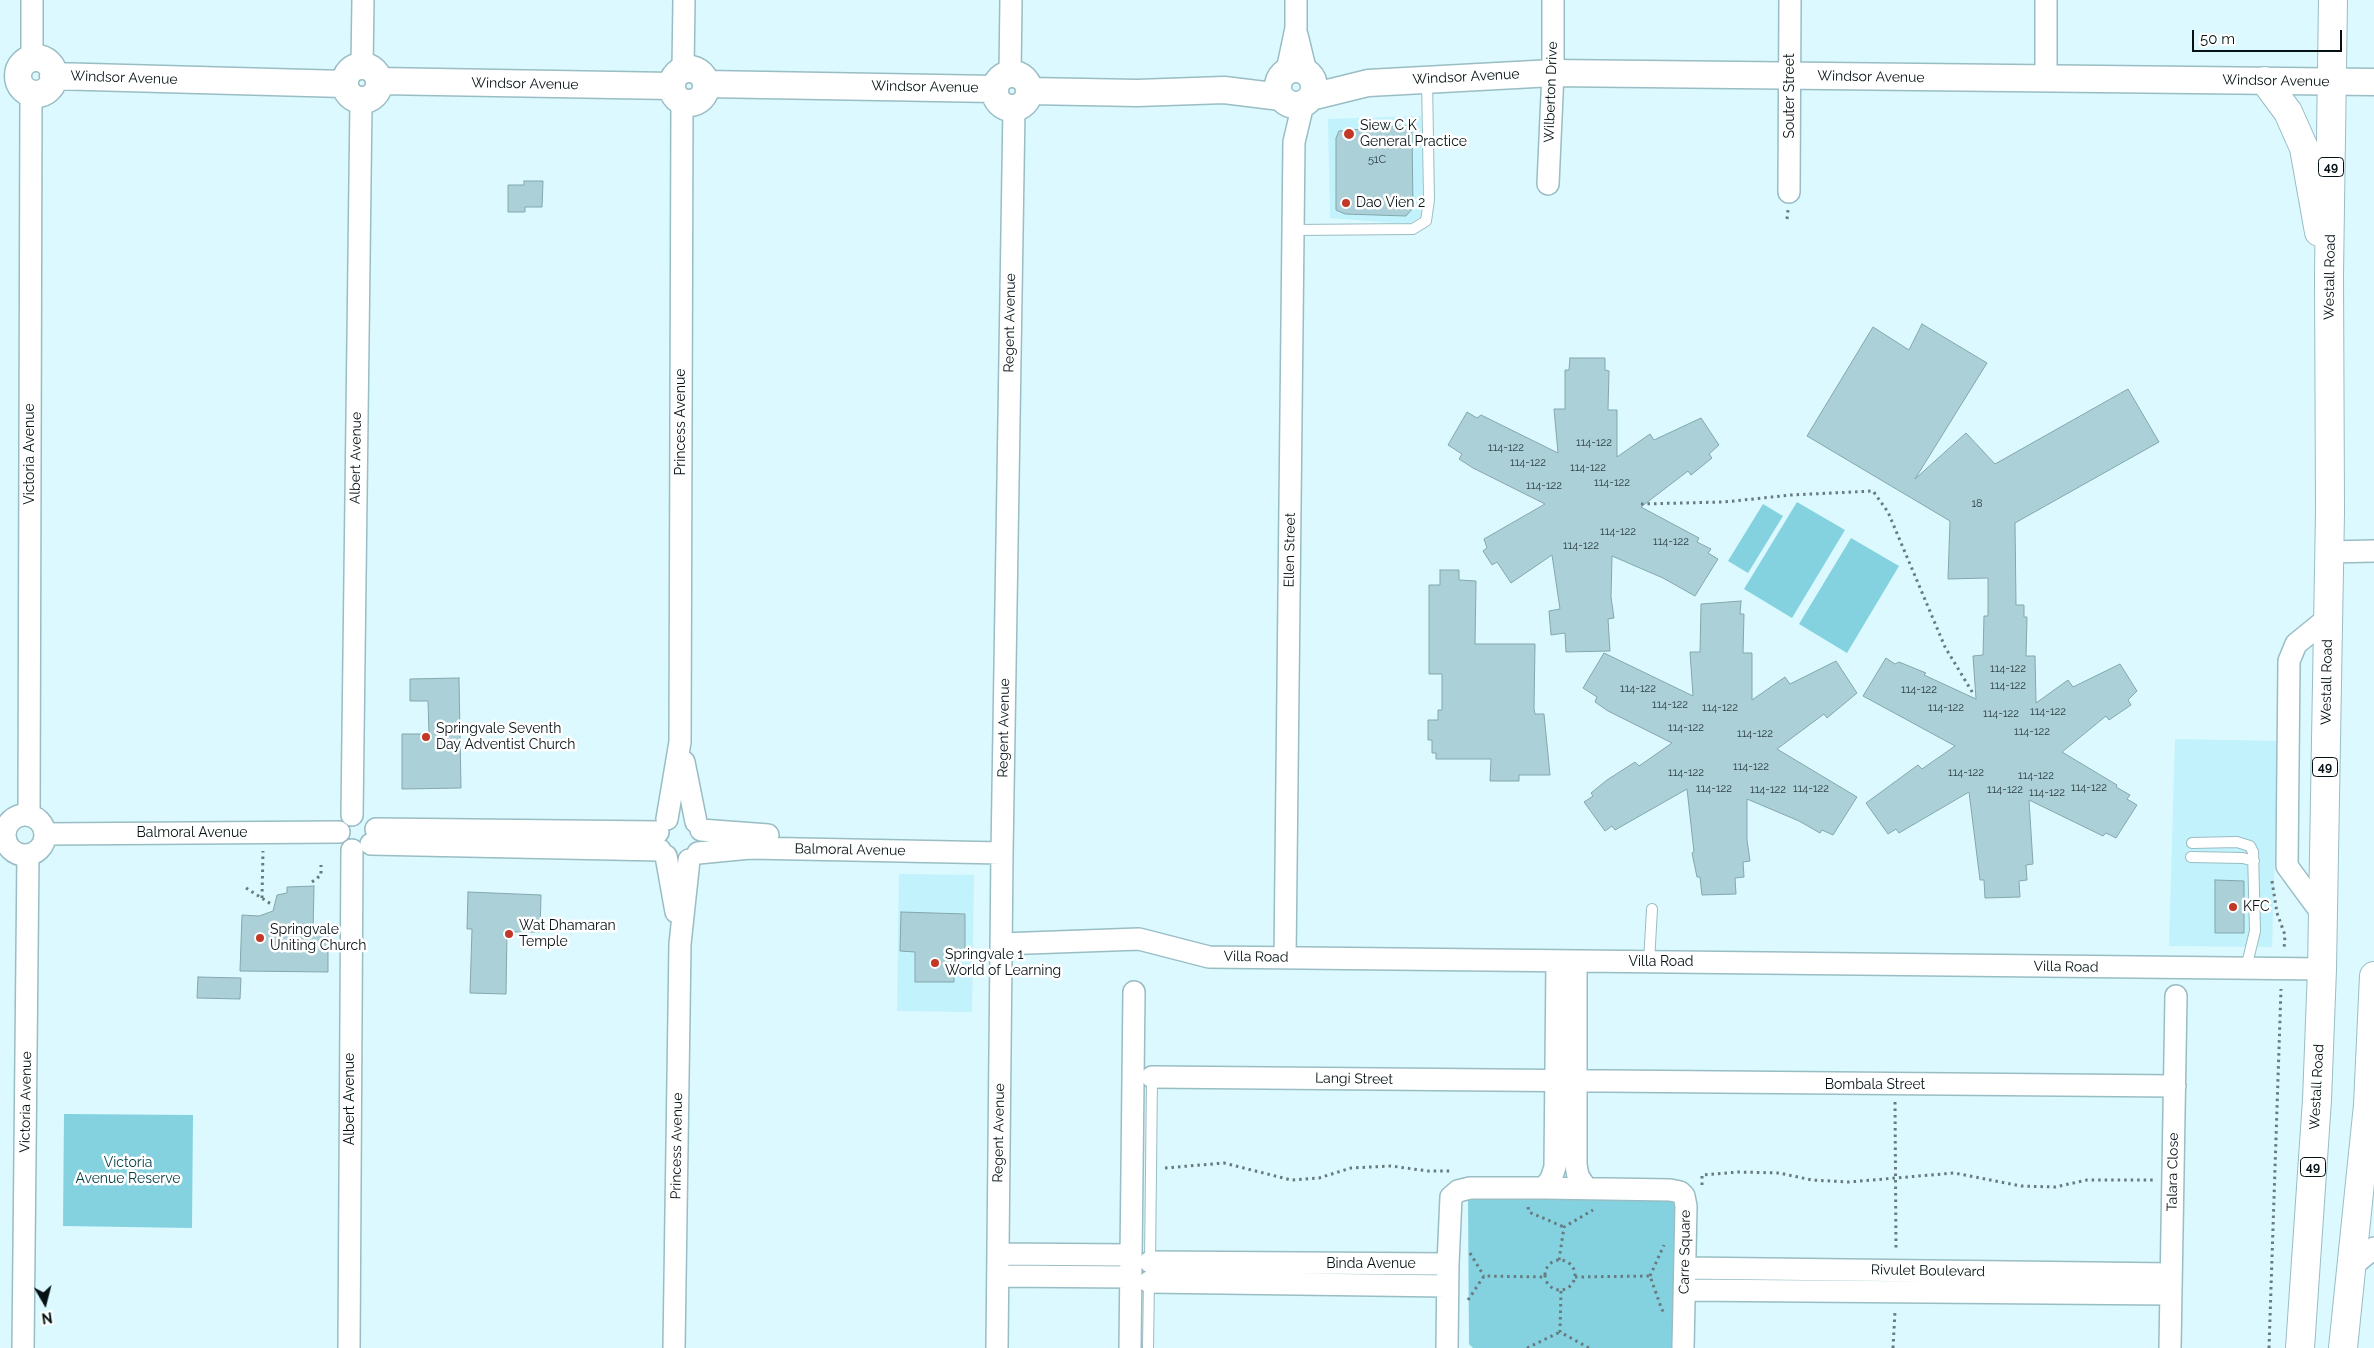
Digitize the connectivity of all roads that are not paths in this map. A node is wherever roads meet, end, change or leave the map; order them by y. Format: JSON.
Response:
{"nodes":[{"id":1,"x":32,"y":0,"type":"edge"},
{"id":2,"x":363,"y":0,"type":"edge"},
{"id":3,"x":684,"y":0,"type":"edge"},
{"id":4,"x":1011,"y":0,"type":"edge"},
{"id":5,"x":1296,"y":0,"type":"edge"},
{"id":6,"x":1553,"y":0,"type":"edge"},
{"id":7,"x":1790,"y":0,"type":"edge"},
{"id":8,"x":2046,"y":0,"type":"edge"},
{"id":9,"x":2329,"y":5,"type":"edge"},
{"id":10,"x":1553,"y":73,"type":"junction"},
{"id":11,"x":20,"y":75,"type":"edge"},
{"id":12,"x":1790,"y":76,"type":"junction"},
{"id":13,"x":1427,"y":79,"type":"junction"},
{"id":14,"x":2046,"y":79,"type":"junction"},
{"id":15,"x":1002,"y":81,"type":"junction"},
{"id":16,"x":2265,"y":81,"type":"junction"},
{"id":17,"x":2332,"y":81,"type":"junction"},
{"id":18,"x":2374,"y":82,"type":"edge"},
{"id":19,"x":362,"y":83,"type":"junction"},
{"id":20,"x":679,"y":86,"type":"junction"},
{"id":21,"x":1296,"y":86,"type":"junction"},
{"id":22,"x":1022,"y":100,"type":"junction"},
{"id":23,"x":1548,"y":184,"type":"dead end"},
{"id":24,"x":1789,"y":192,"type":"dead end"},
{"id":25,"x":1294,"y":230,"type":"junction"},
{"id":26,"x":2329,"y":274,"type":"junction"},
{"id":27,"x":2374,"y":551,"type":"edge"},
{"id":28,"x":2328,"y":552,"type":"junction"},
{"id":29,"x":2328,"y":618,"type":"junction"},
{"id":30,"x":680,"y":742,"type":"junction"},
{"id":31,"x":29,"y":815,"type":"junction"},
{"id":32,"x":352,"y":815,"type":"junction"},
{"id":33,"x":699,"y":826,"type":"junction"},
{"id":34,"x":339,"y":832,"type":"junction"},
{"id":35,"x":3,"y":833,"type":"edge"},
{"id":36,"x":46,"y":834,"type":"junction"},
{"id":37,"x":663,"y":839,"type":"junction"},
{"id":38,"x":366,"y":841,"type":"junction"},
{"id":39,"x":2192,"y":843,"type":"dead end"},
{"id":40,"x":1002,"y":846,"type":"junction"},
{"id":41,"x":28,"y":855,"type":"junction"},
{"id":42,"x":694,"y":856,"type":"junction"},
{"id":43,"x":2191,"y":857,"type":"dead end"},
{"id":44,"x":2254,"y":861,"type":"junction"},
{"id":45,"x":1652,"y":909,"type":"dead end"},
{"id":46,"x":2323,"y":915,"type":"junction"},
{"id":47,"x":680,"y":944,"type":"junction"},
{"id":48,"x":1001,"y":944,"type":"junction"},
{"id":49,"x":1285,"y":958,"type":"junction"},
{"id":50,"x":1567,"y":962,"type":"junction"},
{"id":51,"x":1649,"y":962,"type":"junction"},
{"id":52,"x":2246,"y":968,"type":"junction"},
{"id":53,"x":2322,"y":969,"type":"junction"},
{"id":54,"x":2374,"y":976,"type":"edge"},
{"id":55,"x":1134,"y":992,"type":"dead end"},
{"id":56,"x":2176,"y":996,"type":"dead end"},
{"id":57,"x":1152,"y":1077,"type":"joint"},
{"id":58,"x":1566,"y":1082,"type":"junction"},
{"id":59,"x":2175,"y":1086,"type":"junction"},
{"id":60,"x":1544,"y":1188,"type":"junction"},
{"id":61,"x":1586,"y":1188,"type":"junction"},
{"id":62,"x":2374,"y":1248,"type":"edge"},
{"id":63,"x":998,"y":1254,"type":"junction"},
{"id":64,"x":1448,"y":1264,"type":"junction"},
{"id":65,"x":1685,"y":1268,"type":"junction"},
{"id":66,"x":2351,"y":1268,"type":"junction"},
{"id":67,"x":1140,"y":1269,"type":"junction"},
{"id":68,"x":1294,"y":1274,"type":"junction"},
{"id":69,"x":998,"y":1276,"type":"junction"},
{"id":70,"x":1896,"y":1281,"type":"junction"},
{"id":71,"x":2171,"y":1284,"type":"junction"},
{"id":72,"x":1447,"y":1286,"type":"junction"},
{"id":73,"x":1685,"y":1290,"type":"junction"},
{"id":74,"x":23,"y":1348,"type":"edge"},
{"id":75,"x":349,"y":1348,"type":"edge"},
{"id":76,"x":674,"y":1348,"type":"edge"},
{"id":77,"x":997,"y":1348,"type":"edge"},
{"id":78,"x":1130,"y":1348,"type":"edge"},
{"id":79,"x":1148,"y":1348,"type":"edge"},
{"id":80,"x":1447,"y":1348,"type":"edge"},
{"id":81,"x":1683,"y":1348,"type":"edge"},
{"id":82,"x":2170,"y":1348,"type":"edge"},
{"id":83,"x":2300,"y":1348,"type":"edge"},
{"id":84,"x":2343,"y":1348,"type":"edge"}],
"edges":[{"from":1,"to":11,"type":"street","name":"Victoria Avenue"},
{"from":2,"to":19,"type":"street","name":"Albert Avenue"},
{"from":3,"to":20,"type":"street","name":"Princess Avenue"},
{"from":4,"to":15,"type":"street"},
{"from":5,"to":21,"type":"street","name":"Ellen Street"},
{"from":6,"to":10,"type":"street","name":"Wilberton Drive"},
{"from":7,"to":12,"type":"street","name":"Souter Street"},
{"from":8,"to":14,"type":"street"},
{"from":9,"to":17,"type":"main road","name":"Westall Road","number":"49"},
{"from":10,"to":12,"type":"street","name":"Windsor Avenue"},
{"from":10,"to":13,"type":"street","name":"Windsor Avenue"},
{"from":10,"to":23,"type":"street","name":"Wilberton Drive"},
{"from":11,"to":19,"type":"street","name":"Windsor Avenue"},
{"from":11,"to":31,"type":"street","name":"Victoria Avenue"},
{"from":12,"to":14,"type":"street","name":"Windsor Avenue"},
{"from":12,"to":24,"type":"street","name":"Souter Street"},
{"from":13,"to":21,"type":"street","name":"Windsor Avenue"},
{"from":13,"to":25,"type":"lane"},
{"from":14,"to":16,"type":"street","name":"Windsor Avenue"},
{"from":15,"to":20,"type":"street","name":"Windsor Avenue"},
{"from":15,"to":22,"type":"street"},
{"from":16,"to":17,"type":"street","name":"Windsor Avenue"},
{"from":16,"to":26,"type":"main road"},
{"from":17,"to":18,"type":"street","name":"Windsor Avenue"},
{"from":17,"to":26,"type":"main road","name":"Westall Road","number":"49"},
{"from":19,"to":20,"type":"street","name":"Windsor Avenue"},
{"from":19,"to":32,"type":"street","name":"Albert Avenue"},
{"from":20,"to":30,"type":"street","name":"Princess Avenue"},
{"from":21,"to":22,"type":"street","name":"Windsor Avenue"},
{"from":21,"to":25,"type":"street","name":"Ellen Street"},
{"from":22,"to":40,"type":"street","name":"Regent Avenue"},
{"from":25,"to":49,"type":"street","name":"Ellen Street"},
{"from":26,"to":28,"type":"main road","name":"Westall Road","number":"49"},
{"from":27,"to":28,"type":"street"},
{"from":28,"to":29,"type":"main road","name":"Westall Road","number":"49"},
{"from":29,"to":46,"type":"main road","name":"Westall Road","number":"49"},
{"from":29,"to":46,"type":"street"},
{"from":30,"to":33,"type":"street","name":"Princess Avenue"},
{"from":30,"to":37,"type":"street","name":"Princess Avenue"},
{"from":31,"to":35,"type":"street"},
{"from":31,"to":36,"type":"street"},
{"from":32,"to":34,"type":"street"},
{"from":32,"to":38,"type":"street"},
{"from":33,"to":37,"type":"street"},
{"from":33,"to":40,"type":"street","name":"Balmoral Avenue"},
{"from":33,"to":42,"type":"street"},
{"from":34,"to":36,"type":"street","name":"Balmoral Avenue"},
{"from":34,"to":38,"type":"street"},
{"from":35,"to":41,"type":"street"},
{"from":36,"to":41,"type":"street"},
{"from":37,"to":38,"type":"street"},
{"from":37,"to":42,"type":"street"},
{"from":37,"to":47,"type":"street","name":"Princess Avenue"},
{"from":38,"to":75,"type":"street","name":"Albert Avenue"},
{"from":39,"to":44,"type":"lane"},
{"from":40,"to":42,"type":"street","name":"Balmoral Avenue"},
{"from":40,"to":48,"type":"street","name":"Regent Avenue"},
{"from":41,"to":74,"type":"street","name":"Victoria Avenue"},
{"from":42,"to":47,"type":"street","name":"Princess Avenue"},
{"from":43,"to":44,"type":"lane"},
{"from":44,"to":52,"type":"lane"},
{"from":45,"to":51,"type":"lane"},
{"from":46,"to":53,"type":"main road","name":"Westall Road","number":"49"},
{"from":47,"to":76,"type":"street","name":"Princess Avenue"},
{"from":48,"to":49,"type":"street","name":"Villa Road"},
{"from":48,"to":63,"type":"street","name":"Regent Avenue"},
{"from":49,"to":50,"type":"street","name":"Villa Road"},
{"from":50,"to":51,"type":"street","name":"Villa Road"},
{"from":50,"to":58,"type":"street"},
{"from":51,"to":52,"type":"street","name":"Villa Road"},
{"from":52,"to":53,"type":"street","name":"Villa Road"},
{"from":53,"to":83,"type":"main road","name":"Westall Road","number":"49"},
{"from":54,"to":66,"type":"main road"},
{"from":55,"to":67,"type":"street"},
{"from":56,"to":59,"type":"street","name":"Talara Close"},
{"from":57,"to":58,"type":"street","name":"Langi Street"},
{"from":57,"to":67,"type":"lane"},
{"from":58,"to":59,"type":"street","name":"Bombala Street"},
{"from":58,"to":60,"type":"street"},
{"from":58,"to":61,"type":"street"},
{"from":59,"to":71,"type":"street","name":"Talara Close"},
{"from":60,"to":61,"type":"street","name":"Carre Square"},
{"from":60,"to":64,"type":"street","name":"Carre Square"},
{"from":61,"to":65,"type":"street","name":"Carre Square"},
{"from":62,"to":66,"type":"street"},
{"from":63,"to":67,"type":"street","name":"Binda Avenue"},
{"from":63,"to":69,"type":"street","name":"Regent Avenue"},
{"from":64,"to":68,"type":"street","name":"Binda Avenue"},
{"from":64,"to":72,"type":"street","name":"Carre Square"},
{"from":65,"to":70,"type":"street","name":"Rivulet Boulevard"},
{"from":65,"to":73,"type":"street","name":"Carre Square"},
{"from":66,"to":84,"type":"main road"},
{"from":67,"to":68,"type":"street","name":"Binda Avenue"},
{"from":67,"to":69,"type":"street","name":"Binda Avenue"},
{"from":67,"to":78,"type":"street"},
{"from":67,"to":79,"type":"lane"},
{"from":68,"to":72,"type":"street","name":"Binda Avenue"},
{"from":69,"to":77,"type":"street","name":"Regent Avenue"},
{"from":70,"to":71,"type":"street","name":"Rivulet Boulevard"},
{"from":70,"to":73,"type":"street","name":"Rivulet Boulevard"},
{"from":71,"to":82,"type":"street","name":"Talara Close"},
{"from":72,"to":80,"type":"street","name":"Carre Square"},
{"from":73,"to":81,"type":"street","name":"Carre Square"}]}
